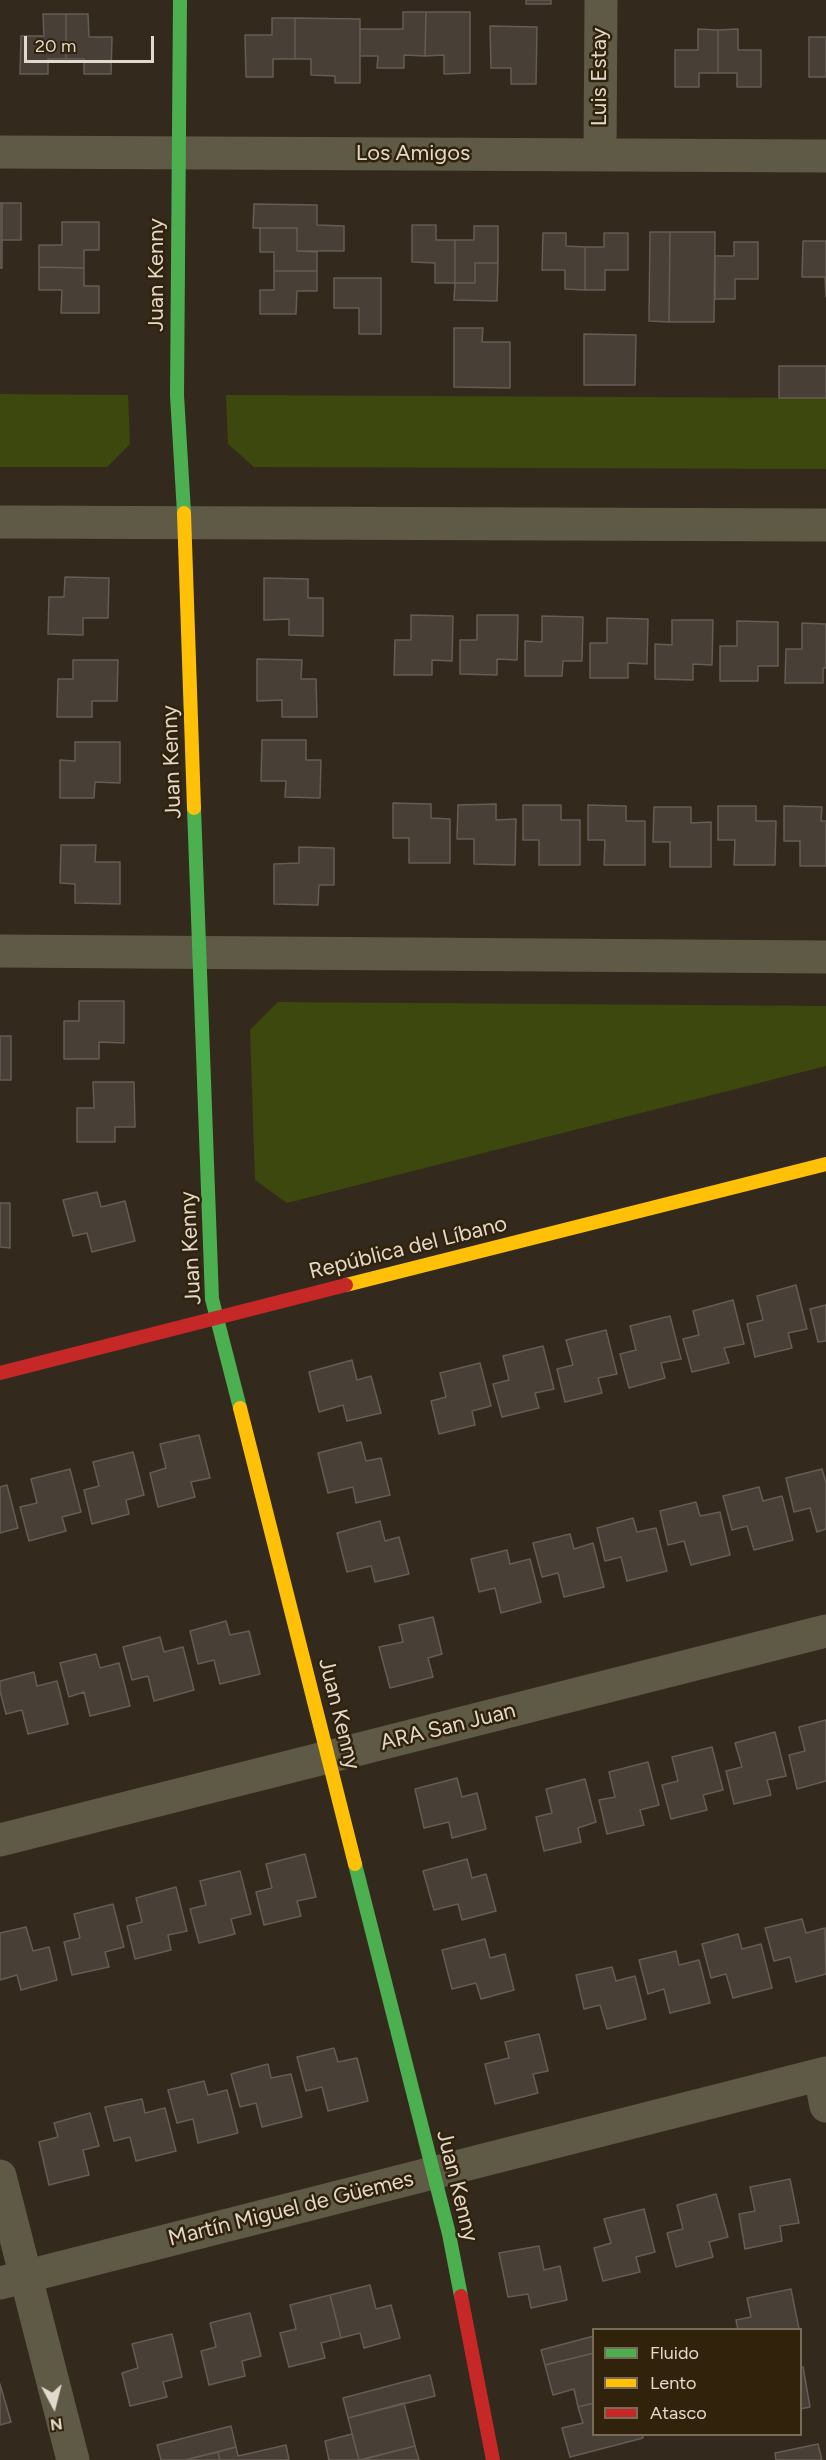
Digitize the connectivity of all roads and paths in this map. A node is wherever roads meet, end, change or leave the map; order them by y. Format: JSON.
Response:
{"nodes":[{"id":1,"x":180,"y":0,"type":"edge"},
{"id":2,"x":601,"y":0,"type":"edge"},
{"id":3,"x":0,"y":152,"type":"edge"},
{"id":4,"x":179,"y":153,"type":"junction"},
{"id":5,"x":600,"y":155,"type":"junction"},
{"id":6,"x":826,"y":156,"type":"edge"},
{"id":7,"x":0,"y":522,"type":"edge"},
{"id":8,"x":184,"y":522,"type":"junction"},
{"id":9,"x":826,"y":525,"type":"edge"},
{"id":10,"x":0,"y":951,"type":"edge"},
{"id":11,"x":199,"y":953,"type":"junction"},
{"id":12,"x":826,"y":957,"type":"edge"},
{"id":13,"x":826,"y":1164,"type":"edge"},
{"id":14,"x":217,"y":1318,"type":"junction"},
{"id":15,"x":0,"y":1373,"type":"edge"},
{"id":16,"x":826,"y":1631,"type":"edge"},
{"id":17,"x":328,"y":1757,"type":"junction"},
{"id":18,"x":0,"y":1840,"type":"edge"},
{"id":19,"x":824,"y":2085,"type":"edge"},
{"id":20,"x":433,"y":2173,"type":"junction"},
{"id":21,"x":0,"y":2176,"type":"edge"},
{"id":22,"x":13,"y":2280,"type":"edge"},
{"id":23,"x":73,"y":2460,"type":"edge"},
{"id":24,"x":493,"y":2460,"type":"edge"}],
"edges":[{"from":1,"to":4,"type":"street","name":"Juan Kenny"},
{"from":2,"to":5,"type":"street","name":"Luis Estay"},
{"from":3,"to":4,"type":"street","name":"Los Amigos"},
{"from":4,"to":5,"type":"street","name":"Los Amigos"},
{"from":4,"to":8,"type":"street","name":"Juan Kenny"},
{"from":5,"to":6,"type":"street","name":"Los Amigos"},
{"from":7,"to":8,"type":"street"},
{"from":8,"to":9,"type":"street"},
{"from":8,"to":11,"type":"street","name":"Juan Kenny"},
{"from":10,"to":11,"type":"street"},
{"from":11,"to":12,"type":"street"},
{"from":11,"to":14,"type":"street","name":"Juan Kenny"},
{"from":13,"to":14,"type":"street","name":"República del Líbano"},
{"from":14,"to":15,"type":"street","name":"República del Líbano"},
{"from":14,"to":17,"type":"street","name":"Juan Kenny"},
{"from":16,"to":17,"type":"street","name":"ARA San Juan"},
{"from":17,"to":18,"type":"street","name":"ARA San Juan"},
{"from":17,"to":20,"type":"street","name":"Juan Kenny"},
{"from":19,"to":20,"type":"street","name":"Martín Miguel de Güemes"},
{"from":20,"to":22,"type":"street","name":"Martín Miguel de Güemes"},
{"from":20,"to":24,"type":"street","name":"Juan Kenny"},
{"from":21,"to":22,"type":"street"},
{"from":22,"to":23,"type":"street"}]}
